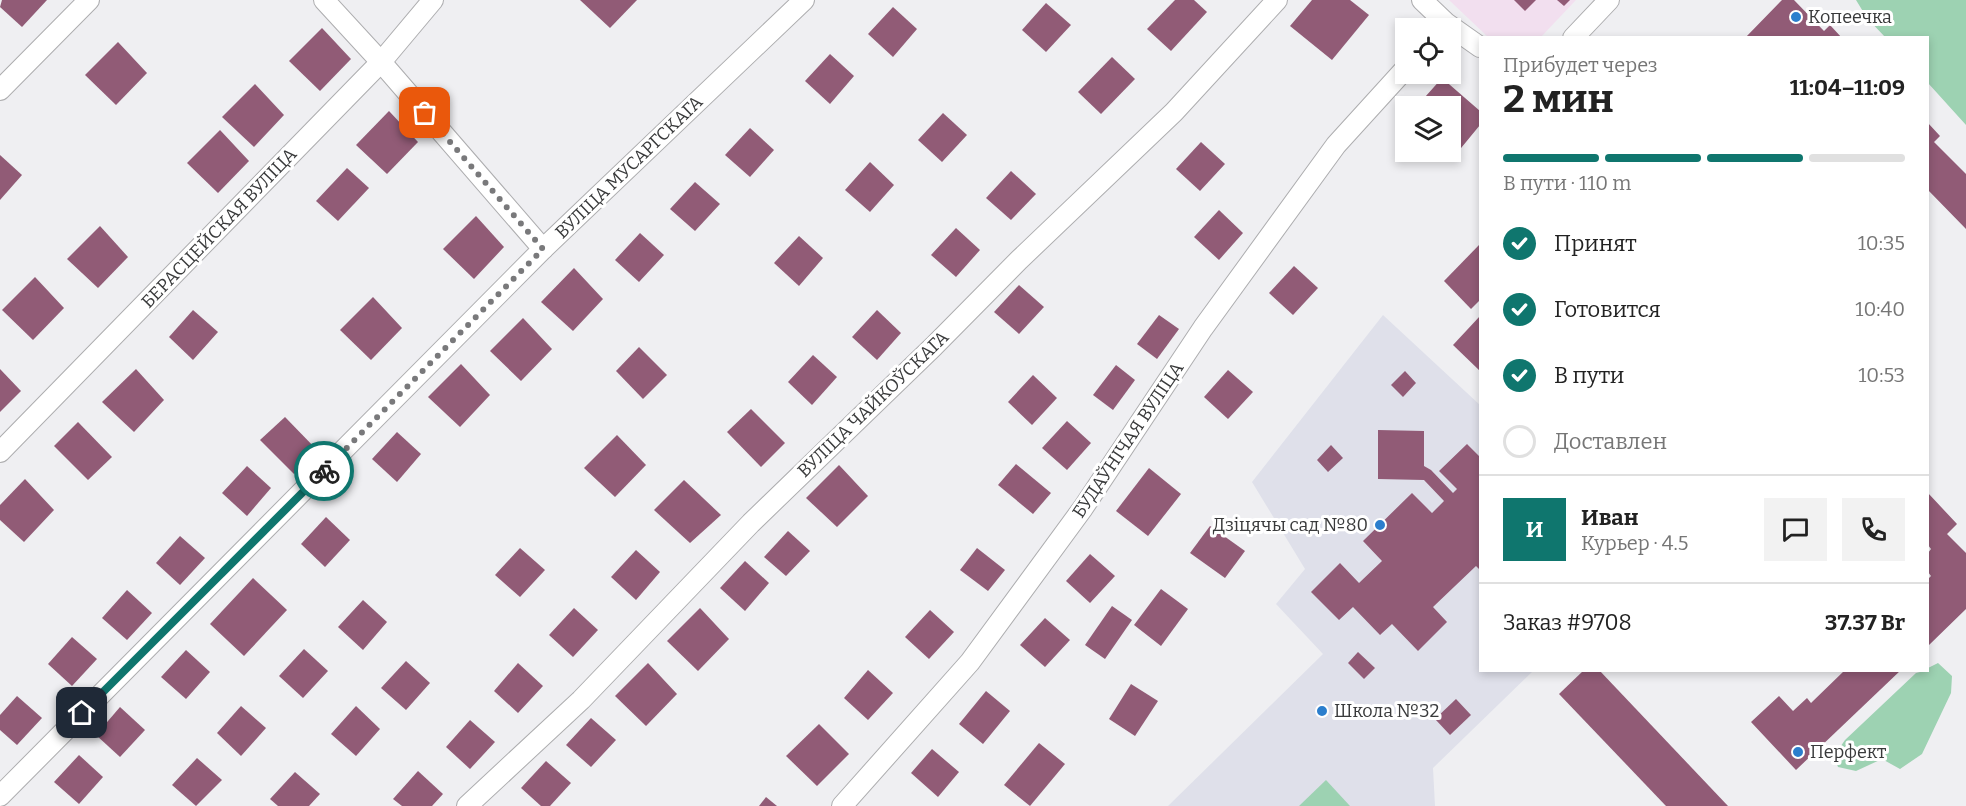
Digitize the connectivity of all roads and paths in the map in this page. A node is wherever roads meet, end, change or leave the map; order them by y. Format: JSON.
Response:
{"nodes":[{"id":1,"x":89,"y":0,"type":"edge"},
{"id":2,"x":324,"y":0,"type":"edge"},
{"id":3,"x":433,"y":0,"type":"edge"},
{"id":4,"x":804,"y":0,"type":"edge"},
{"id":5,"x":1276,"y":0,"type":"edge"},
{"id":6,"x":1422,"y":0,"type":"edge"},
{"id":7,"x":1609,"y":0,"type":"edge"},
{"id":8,"x":1437,"y":18,"type":"edge"},
{"id":9,"x":1461,"y":36,"type":"edge"},
{"id":10,"x":1575,"y":36,"type":"edge"},
{"id":11,"x":1479,"y":45,"type":"edge"},
{"id":12,"x":381,"y":62,"type":"junction"},
{"id":13,"x":1395,"y":80,"type":"edge"},
{"id":14,"x":0,"y":90,"type":"edge"},
{"id":15,"x":543,"y":249,"type":"junction"},
{"id":16,"x":0,"y":452,"type":"edge"},
{"id":17,"x":0,"y":796,"type":"edge"},
{"id":18,"x":467,"y":806,"type":"edge"},
{"id":19,"x":843,"y":806,"type":"edge"}],
"edges":[{"from":1,"to":14,"type":"street"},
{"from":2,"to":12,"type":"street"},
{"from":3,"to":12,"type":"street","name":"БЕРАСЦЕЙСКАЯ ВУЛІЦА"},
{"from":4,"to":15,"type":"street","name":"ВУЛІЦА МУСАРГСКАГА"},
{"from":5,"to":18,"type":"street","name":"ВУЛІЦА ЧАЙКОЎСКАГА"},
{"from":6,"to":8,"type":"street"},
{"from":7,"to":10,"type":"street"},
{"from":9,"to":11,"type":"street"},
{"from":12,"to":15,"type":"street"},
{"from":12,"to":16,"type":"street","name":"БЕРАСЦЕЙСКАЯ ВУЛІЦА"},
{"from":13,"to":19,"type":"street","name":"БУДАЎНІЧАЯ ВУЛІЦА"},
{"from":15,"to":17,"type":"street","name":"ВУЛІЦА МУСАРГСКАГА"}]}
